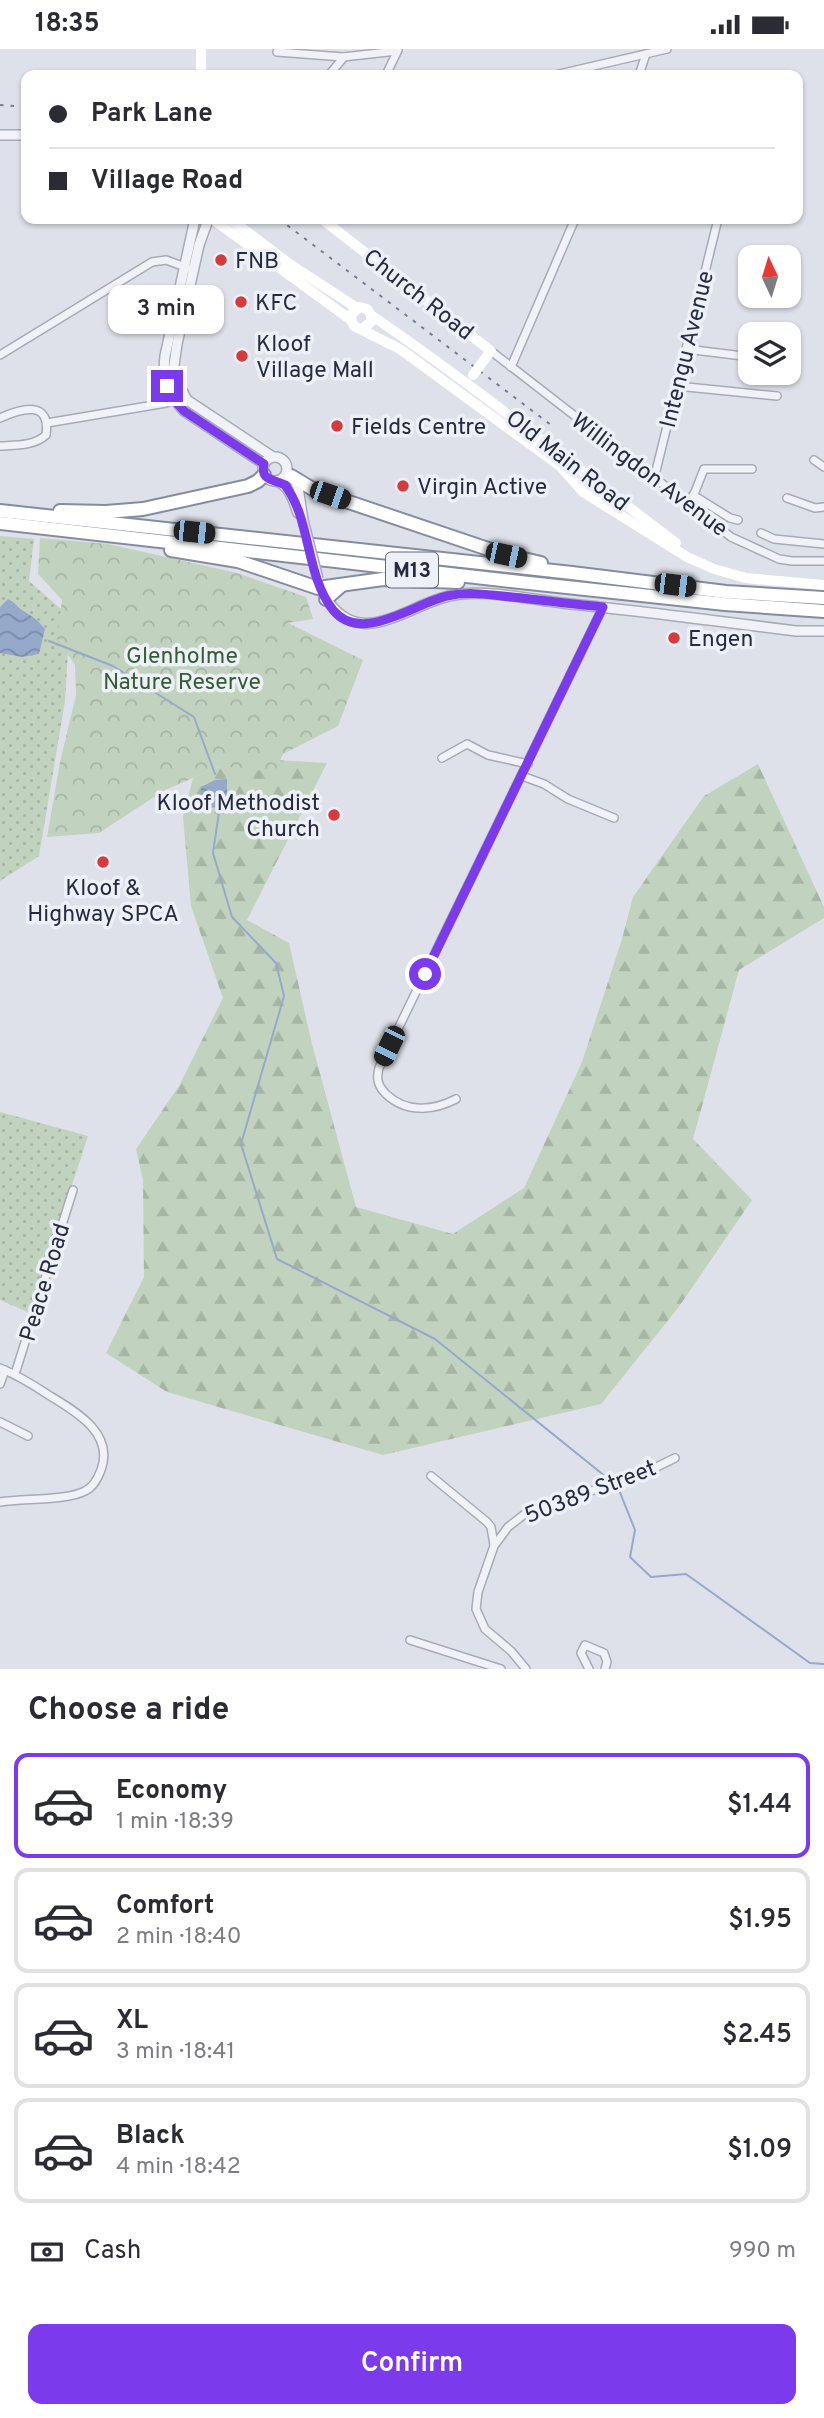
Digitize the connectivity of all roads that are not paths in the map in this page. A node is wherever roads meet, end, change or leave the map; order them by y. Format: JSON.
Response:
{"nodes":[{"id":1,"x":201,"y":49,"type":"edge"},
{"id":2,"x":667,"y":49,"type":"edge"},
{"id":3,"x":398,"y":50,"type":"edge"},
{"id":4,"x":277,"y":52,"type":"dead end"},
{"id":5,"x":646,"y":54,"type":"junction"},
{"id":6,"x":344,"y":57,"type":"junction"},
{"id":7,"x":201,"y":70,"type":"edge"},
{"id":8,"x":333,"y":70,"type":"edge"},
{"id":9,"x":388,"y":70,"type":"edge"},
{"id":10,"x":577,"y":70,"type":"edge"},
{"id":11,"x":641,"y":70,"type":"edge"},
{"id":12,"x":0,"y":135,"type":"edge"},
{"id":13,"x":21,"y":135,"type":"edge"},
{"id":14,"x":194,"y":224,"type":"edge"},
{"id":15,"x":208,"y":224,"type":"edge"},
{"id":16,"x":218,"y":224,"type":"edge"},
{"id":17,"x":237,"y":224,"type":"edge"},
{"id":18,"x":328,"y":224,"type":"edge"},
{"id":19,"x":573,"y":224,"type":"edge"},
{"id":20,"x":717,"y":224,"type":"edge"},
{"id":21,"x":185,"y":265,"type":"junction"},
{"id":22,"x":193,"y":273,"type":"junction"},
{"id":23,"x":357,"y":309,"type":"junction"},
{"id":24,"x":372,"y":315,"type":"junction"},
{"id":25,"x":351,"y":320,"type":"junction"},
{"id":26,"x":363,"y":328,"type":"junction"},
{"id":27,"x":686,"y":349,"type":"junction"},
{"id":28,"x":0,"y":355,"type":"edge"},
{"id":29,"x":738,"y":355,"type":"edge"},
{"id":30,"x":487,"y":356,"type":"junction"},
{"id":31,"x":511,"y":367,"type":"junction"},
{"id":32,"x":473,"y":375,"type":"junction"},
{"id":33,"x":457,"y":376,"type":"junction"},
{"id":34,"x":677,"y":386,"type":"junction"},
{"id":35,"x":475,"y":390,"type":"junction"},
{"id":36,"x":777,"y":396,"type":"dead end"},
{"id":37,"x":178,"y":398,"type":"junction"},
{"id":38,"x":0,"y":418,"type":"edge"},
{"id":39,"x":47,"y":423,"type":"junction"},
{"id":40,"x":0,"y":446,"type":"edge"},
{"id":41,"x":273,"y":457,"type":"junction"},
{"id":42,"x":814,"y":460,"type":"dead end"},
{"id":43,"x":824,"y":467,"type":"edge"},
{"id":44,"x":752,"y":469,"type":"dead end"},
{"id":45,"x":268,"y":473,"type":"junction"},
{"id":46,"x":289,"y":474,"type":"junction"},
{"id":47,"x":595,"y":479,"type":"junction"},
{"id":48,"x":654,"y":479,"type":"junction"},
{"id":49,"x":610,"y":491,"type":"junction"},
{"id":50,"x":587,"y":494,"type":"junction"},
{"id":51,"x":693,"y":495,"type":"junction"},
{"id":52,"x":787,"y":499,"type":"dead end"},
{"id":53,"x":690,"y":506,"type":"junction"},
{"id":54,"x":824,"y":507,"type":"edge"},
{"id":55,"x":607,"y":509,"type":"junction"},
{"id":56,"x":0,"y":510,"type":"edge"},
{"id":57,"x":303,"y":520,"type":"junction"},
{"id":58,"x":738,"y":520,"type":"dead end"},
{"id":59,"x":0,"y":523,"type":"edge"},
{"id":60,"x":761,"y":533,"type":"dead end"},
{"id":61,"x":103,"y":535,"type":"junction"},
{"id":62,"x":824,"y":544,"type":"edge"},
{"id":63,"x":694,"y":559,"type":"junction"},
{"id":64,"x":824,"y":561,"type":"edge"},
{"id":65,"x":572,"y":573,"type":"junction"},
{"id":66,"x":520,"y":582,"type":"junction"},
{"id":67,"x":824,"y":585,"type":"edge"},
{"id":68,"x":321,"y":589,"type":"junction"},
{"id":69,"x":824,"y":597,"type":"edge"},
{"id":70,"x":603,"y":607,"type":"junction"},
{"id":71,"x":824,"y":611,"type":"edge"},
{"id":72,"x":824,"y":631,"type":"edge"},
{"id":73,"x":442,"y":758,"type":"dead end"},
{"id":74,"x":528,"y":764,"type":"junction"},
{"id":75,"x":522,"y":776,"type":"junction"},
{"id":76,"x":614,"y":818,"type":"dead end"},
{"id":77,"x":456,"y":1099,"type":"dead end"},
{"id":78,"x":73,"y":1190,"type":"dead end"},
{"id":79,"x":2,"y":1369,"type":"edge"},
{"id":80,"x":16,"y":1374,"type":"junction"},
{"id":81,"x":0,"y":1384,"type":"edge"},
{"id":82,"x":0,"y":1422,"type":"edge"},
{"id":83,"x":28,"y":1436,"type":"dead end"},
{"id":84,"x":675,"y":1458,"type":"dead end"},
{"id":85,"x":431,"y":1476,"type":"dead end"},
{"id":86,"x":0,"y":1502,"type":"edge"},
{"id":87,"x":494,"y":1546,"type":"junction"},
{"id":88,"x":410,"y":1640,"type":"dead end"},
{"id":89,"x":501,"y":1669,"type":"edge"},
{"id":90,"x":526,"y":1669,"type":"edge"},
{"id":91,"x":589,"y":1669,"type":"edge"},
{"id":92,"x":605,"y":1669,"type":"edge"}],
"edges":[{"from":1,"to":7,"type":"main road"},
{"from":2,"to":5,"type":"street"},
{"from":3,"to":6,"type":"street"},
{"from":3,"to":9,"type":"street"},
{"from":4,"to":6,"type":"street"},
{"from":5,"to":10,"type":"street"},
{"from":5,"to":11,"type":"street"},
{"from":6,"to":8,"type":"street"},
{"from":12,"to":13,"type":"street"},
{"from":14,"to":21,"type":"street"},
{"from":15,"to":22,"type":"street"},
{"from":16,"to":25,"type":"main road"},
{"from":17,"to":23,"type":"main road"},
{"from":18,"to":30,"type":"main road","name":"Church Road"},
{"from":19,"to":31,"type":"street"},
{"from":20,"to":27,"type":"street","name":"Intengu Avenue"},
{"from":21,"to":22,"type":"street"},
{"from":21,"to":28,"type":"street"},
{"from":21,"to":37,"type":"street"},
{"from":22,"to":37,"type":"street"},
{"from":23,"to":24,"type":"main road"},
{"from":23,"to":25,"type":"main road"},
{"from":24,"to":26,"type":"main road"},
{"from":24,"to":33,"type":"main road","name":"Old Main Road"},
{"from":25,"to":26,"type":"main road"},
{"from":26,"to":50,"type":"main road","name":"Old Main Road"},
{"from":27,"to":29,"type":"street"},
{"from":27,"to":34,"type":"street","name":"Intengu Avenue"},
{"from":30,"to":31,"type":"street","name":"Willingdon Avenue"},
{"from":30,"to":32,"type":"main road","name":"Church Road","bridge":true},
{"from":31,"to":48,"type":"street","name":"Willingdon Avenue"},
{"from":32,"to":33,"type":"main road","name":"Church Road"},
{"from":32,"to":35,"type":"main road","name":"Church Road"},
{"from":33,"to":35,"type":"main road","name":"Old Main Road"},
{"from":34,"to":36,"type":"street"},
{"from":34,"to":48,"type":"street","name":"Intengu Avenue"},
{"from":35,"to":47,"type":"main road","name":"Old Main Road"},
{"from":37,"to":39,"type":"street"},
{"from":37,"to":41,"type":"street"},
{"from":37,"to":45,"type":"street"},
{"from":38,"to":39,"type":"street"},
{"from":39,"to":40,"type":"street"},
{"from":41,"to":45,"type":"street"},
{"from":41,"to":46,"type":"street"},
{"from":42,"to":43,"type":"street"},
{"from":44,"to":51,"type":"street"},
{"from":45,"to":46,"type":"street"},
{"from":45,"to":56,"type":"highway"},
{"from":45,"to":57,"type":"street"},
{"from":46,"to":57,"type":"street"},
{"from":46,"to":65,"type":"highway"},
{"from":47,"to":49,"type":"main road","name":"Old Main Road"},
{"from":47,"to":50,"type":"main road"},
{"from":48,"to":53,"type":"street","name":"Willingdon Avenue"},
{"from":49,"to":55,"type":"main road"},
{"from":49,"to":63,"type":"main road","name":"Old Main Road"},
{"from":50,"to":55,"type":"main road","name":"Old Main Road"},
{"from":51,"to":53,"type":"street"},
{"from":51,"to":58,"type":"street"},
{"from":52,"to":54,"type":"street"},
{"from":53,"to":64,"type":"street","name":"Willingdon Avenue"},
{"from":55,"to":63,"type":"main road","name":"Old Main Road"},
{"from":56,"to":65,"type":"highway","number":"M13"},
{"from":57,"to":68,"type":"street","bridge":true},
{"from":59,"to":61,"type":"highway","number":"M13"},
{"from":60,"to":62,"type":"street"},
{"from":61,"to":66,"type":"highway","number":"M13"},
{"from":61,"to":68,"type":"highway"},
{"from":63,"to":67,"type":"main road","name":"Old Main Road"},
{"from":65,"to":69,"type":"highway","number":"M13"},
{"from":66,"to":68,"type":"highway"},
{"from":66,"to":71,"type":"highway","number":"M13"},
{"from":68,"to":70,"type":"street"},
{"from":70,"to":72,"type":"street"},
{"from":70,"to":74,"type":"street"},
{"from":73,"to":74,"type":"street"},
{"from":74,"to":75,"type":"street"},
{"from":75,"to":76,"type":"street"},
{"from":75,"to":77,"type":"street"},
{"from":78,"to":80,"type":"street","name":"Peace Road"},
{"from":79,"to":80,"type":"street"},
{"from":79,"to":81,"type":"street"},
{"from":80,"to":86,"type":"street"},
{"from":82,"to":83,"type":"street"},
{"from":84,"to":87,"type":"street","name":"50389 Street"},
{"from":85,"to":87,"type":"street"},
{"from":87,"to":90,"type":"street","name":"50389 Street"},
{"from":88,"to":89,"type":"street"},
{"from":91,"to":92,"type":"street"}]}
